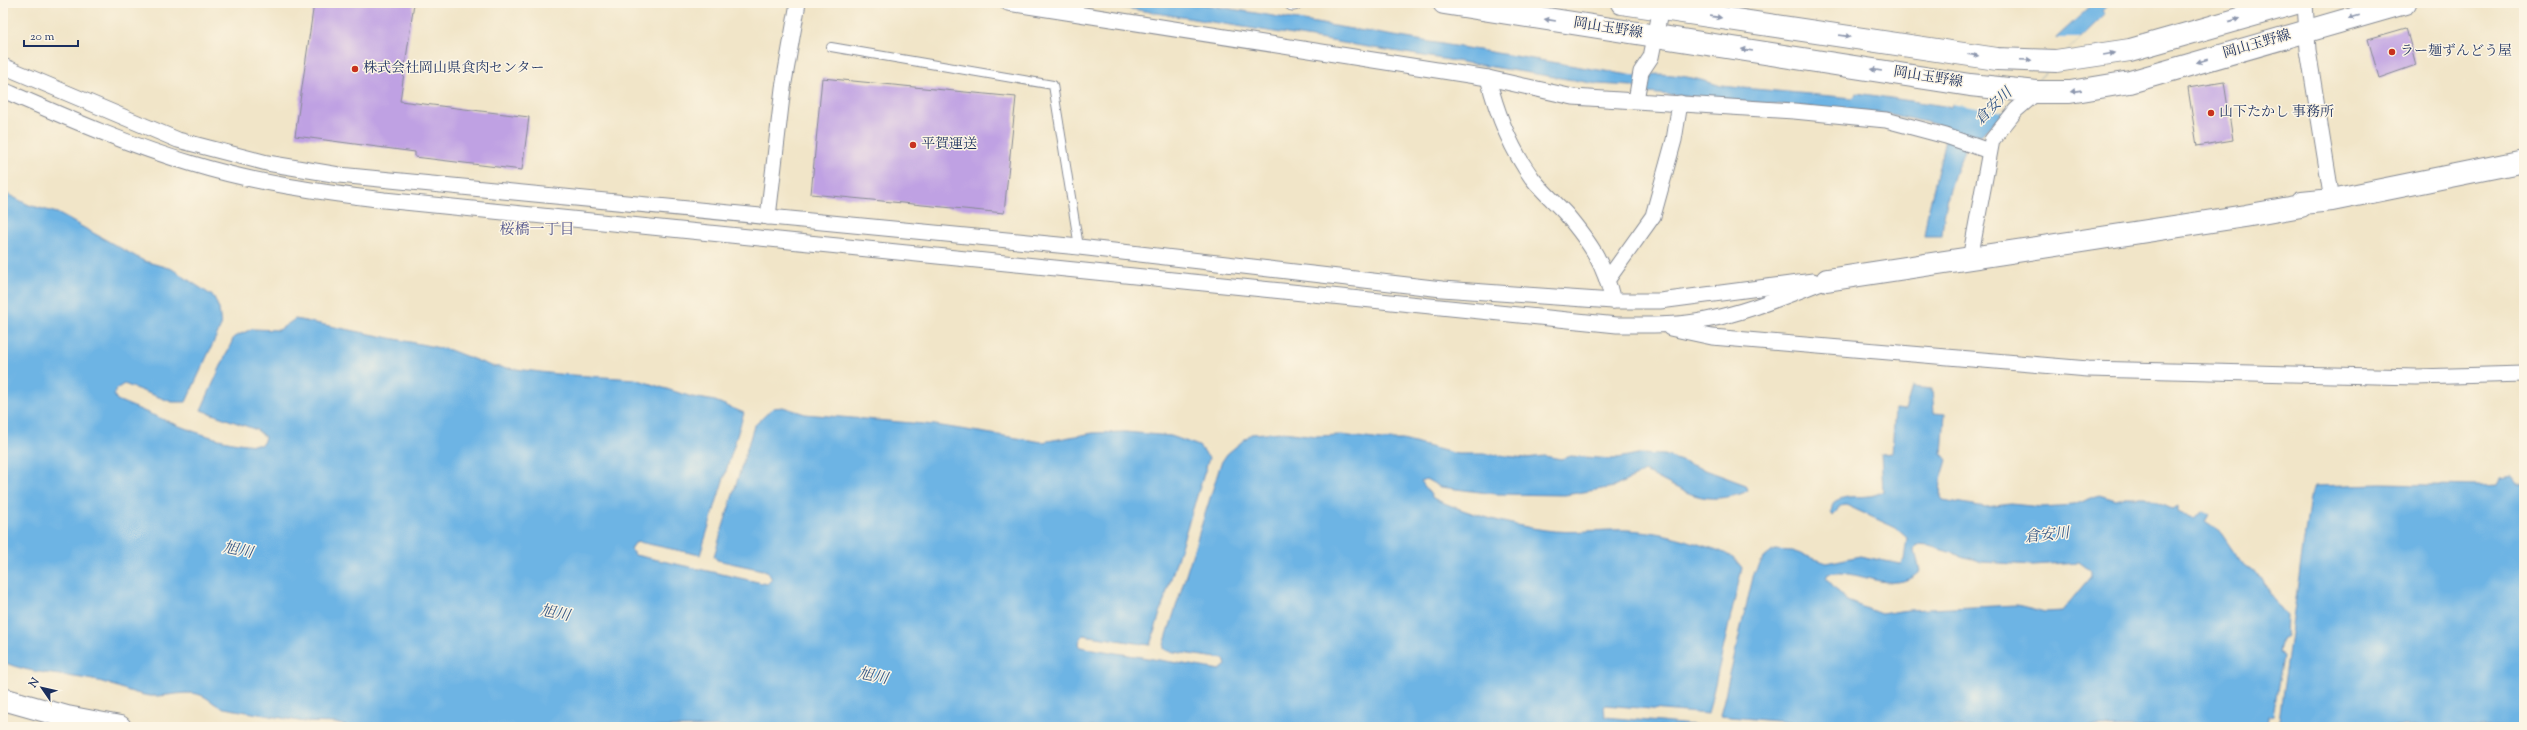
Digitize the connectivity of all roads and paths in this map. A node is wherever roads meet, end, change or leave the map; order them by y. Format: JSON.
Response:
{"nodes":[{"id":1,"x":798,"y":3,"type":"edge"},
{"id":2,"x":1008,"y":3,"type":"edge"},
{"id":3,"x":1444,"y":3,"type":"edge"},
{"id":4,"x":1622,"y":3,"type":"edge"},
{"id":5,"x":2296,"y":3,"type":"edge"},
{"id":6,"x":2305,"y":3,"type":"edge"},
{"id":7,"x":2405,"y":3,"type":"edge"},
{"id":8,"x":1661,"y":6,"type":"edge"},
{"id":9,"x":2307,"y":31,"type":"junction"},
{"id":10,"x":1656,"y":36,"type":"junction"},
{"id":11,"x":831,"y":47,"type":"dead end"},
{"id":12,"x":3,"y":66,"type":"edge"},
{"id":13,"x":1488,"y":78,"type":"junction"},
{"id":14,"x":3,"y":90,"type":"edge"},
{"id":15,"x":2031,"y":92,"type":"junction"},
{"id":16,"x":1637,"y":96,"type":"junction"},
{"id":17,"x":1680,"y":103,"type":"junction"},
{"id":18,"x":1989,"y":151,"type":"junction"},
{"id":19,"x":2524,"y":161,"type":"edge"},
{"id":20,"x":2332,"y":200,"type":"junction"},
{"id":21,"x":768,"y":217,"type":"junction"},
{"id":22,"x":1079,"y":247,"type":"junction"},
{"id":23,"x":1970,"y":259,"type":"junction"},
{"id":24,"x":1608,"y":279,"type":"junction"},
{"id":25,"x":1827,"y":280,"type":"junction"},
{"id":26,"x":1613,"y":302,"type":"junction"},
{"id":27,"x":1658,"y":325,"type":"junction"},
{"id":28,"x":2524,"y":374,"type":"edge"},
{"id":29,"x":3,"y":699,"type":"edge"},
{"id":30,"x":64,"y":722,"type":"edge"},
{"id":31,"x":120,"y":727,"type":"edge"}],
"edges":[{"from":1,"to":21,"type":"street"},
{"from":2,"to":13,"type":"street"},
{"from":10,"to":3,"type":"main road","name":"岡山玉野線","one_way":true},
{"from":4,"to":8,"type":"main road","name":"岡山玉野線"},
{"from":8,"to":5,"type":"main road","name":"岡山玉野線","one_way":true},
{"from":6,"to":9,"type":"street"},
{"from":7,"to":9,"type":"main road","name":"岡山玉野線","one_way":true},
{"from":8,"to":10,"type":"street"},
{"from":9,"to":15,"type":"main road","name":"岡山玉野線","one_way":true},
{"from":9,"to":20,"type":"street"},
{"from":15,"to":10,"type":"main road","name":"岡山玉野線","one_way":true},
{"from":10,"to":16,"type":"street"},
{"from":11,"to":22,"type":"lane"},
{"from":12,"to":21,"type":"street"},
{"from":13,"to":16,"type":"street"},
{"from":13,"to":24,"type":"street"},
{"from":14,"to":27,"type":"street"},
{"from":15,"to":18,"type":"street"},
{"from":16,"to":17,"type":"street"},
{"from":17,"to":18,"type":"street"},
{"from":17,"to":24,"type":"street"},
{"from":18,"to":23,"type":"street"},
{"from":19,"to":20,"type":"main road"},
{"from":20,"to":23,"type":"main road"},
{"from":21,"to":22,"type":"street"},
{"from":22,"to":26,"type":"street"},
{"from":23,"to":25,"type":"main road"},
{"from":24,"to":26,"type":"street"},
{"from":25,"to":26,"type":"street"},
{"from":25,"to":27,"type":"street"},
{"from":27,"to":28,"type":"street"},
{"from":29,"to":30,"type":"main road"},
{"from":30,"to":31,"type":"main road"}]}
